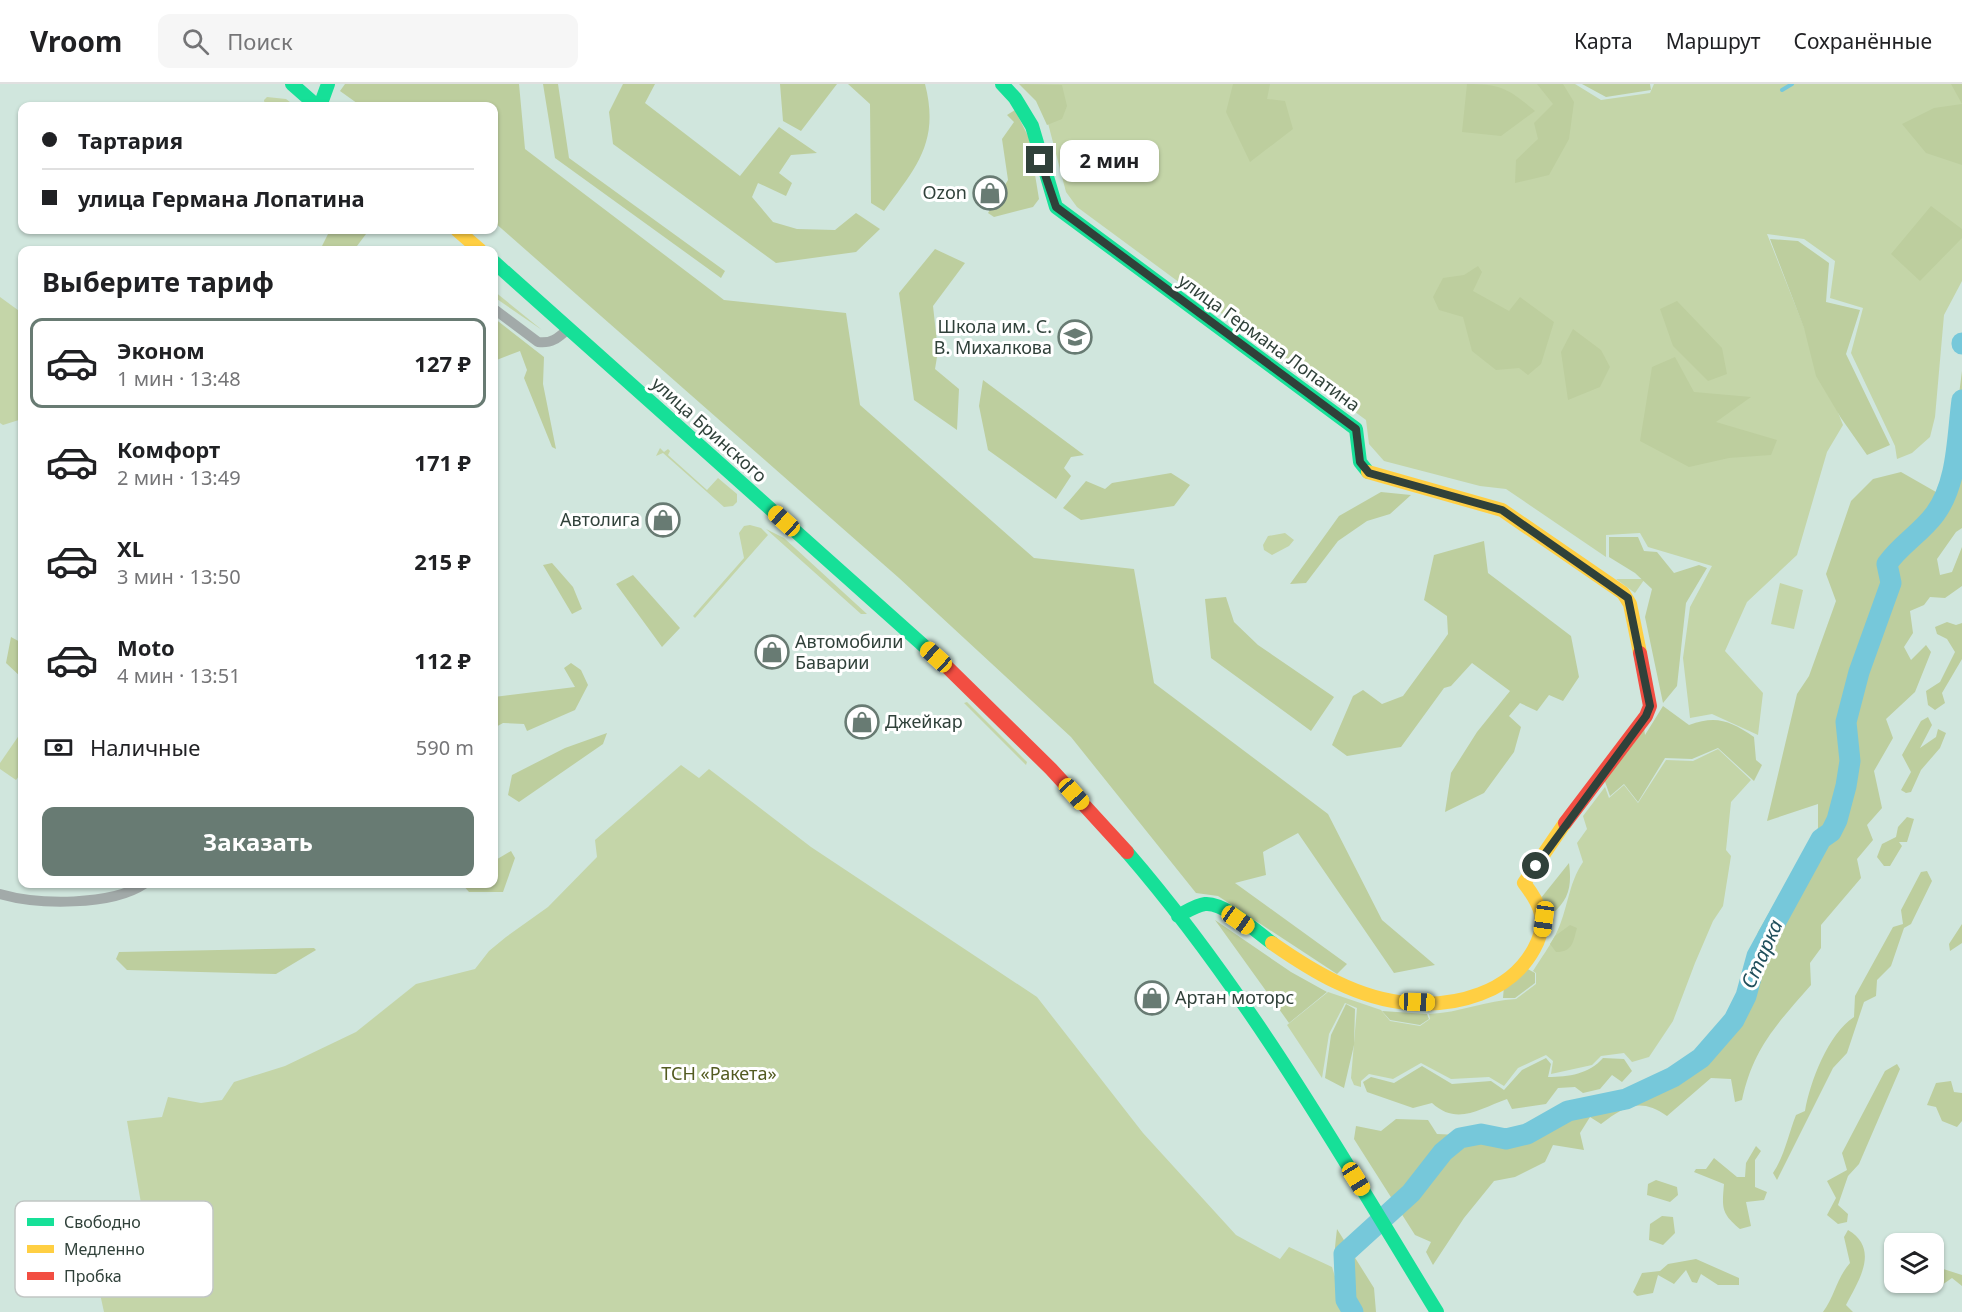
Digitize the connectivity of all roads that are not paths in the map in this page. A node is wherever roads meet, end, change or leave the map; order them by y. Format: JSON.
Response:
{"nodes":[{"id":1,"x":292,"y":84,"type":"edge"},
{"id":2,"x":328,"y":84,"type":"edge"},
{"id":3,"x":1002,"y":84,"type":"edge"},
{"id":4,"x":314,"y":102,"type":"edge"},
{"id":5,"x":321,"y":102,"type":"edge"},
{"id":6,"x":462,"y":234,"type":"edge"},
{"id":7,"x":475,"y":246,"type":"edge"},
{"id":8,"x":498,"y":266,"type":"edge"},
{"id":9,"x":498,"y":312,"type":"edge"},
{"id":10,"x":568,"y":329,"type":"junction"},
{"id":11,"x":136,"y":888,"type":"edge"},
{"id":12,"x":0,"y":894,"type":"edge"},
{"id":13,"x":1178,"y":916,"type":"junction"},
{"id":14,"x":1437,"y":1312,"type":"edge"}],
"edges":[{"from":1,"to":4,"type":"street"},
{"from":2,"to":5,"type":"street"},
{"from":3,"to":13,"type":"street","name":"улица Германа Лопатина"},
{"from":6,"to":7,"type":"street"},
{"from":8,"to":10,"type":"street","name":"улица Бринского"},
{"from":9,"to":10,"type":"street"},
{"from":10,"to":13,"type":"street","name":"улица Бринского"},
{"from":11,"to":12,"type":"street"},
{"from":13,"to":14,"type":"street","name":"улица Бринского"}]}
